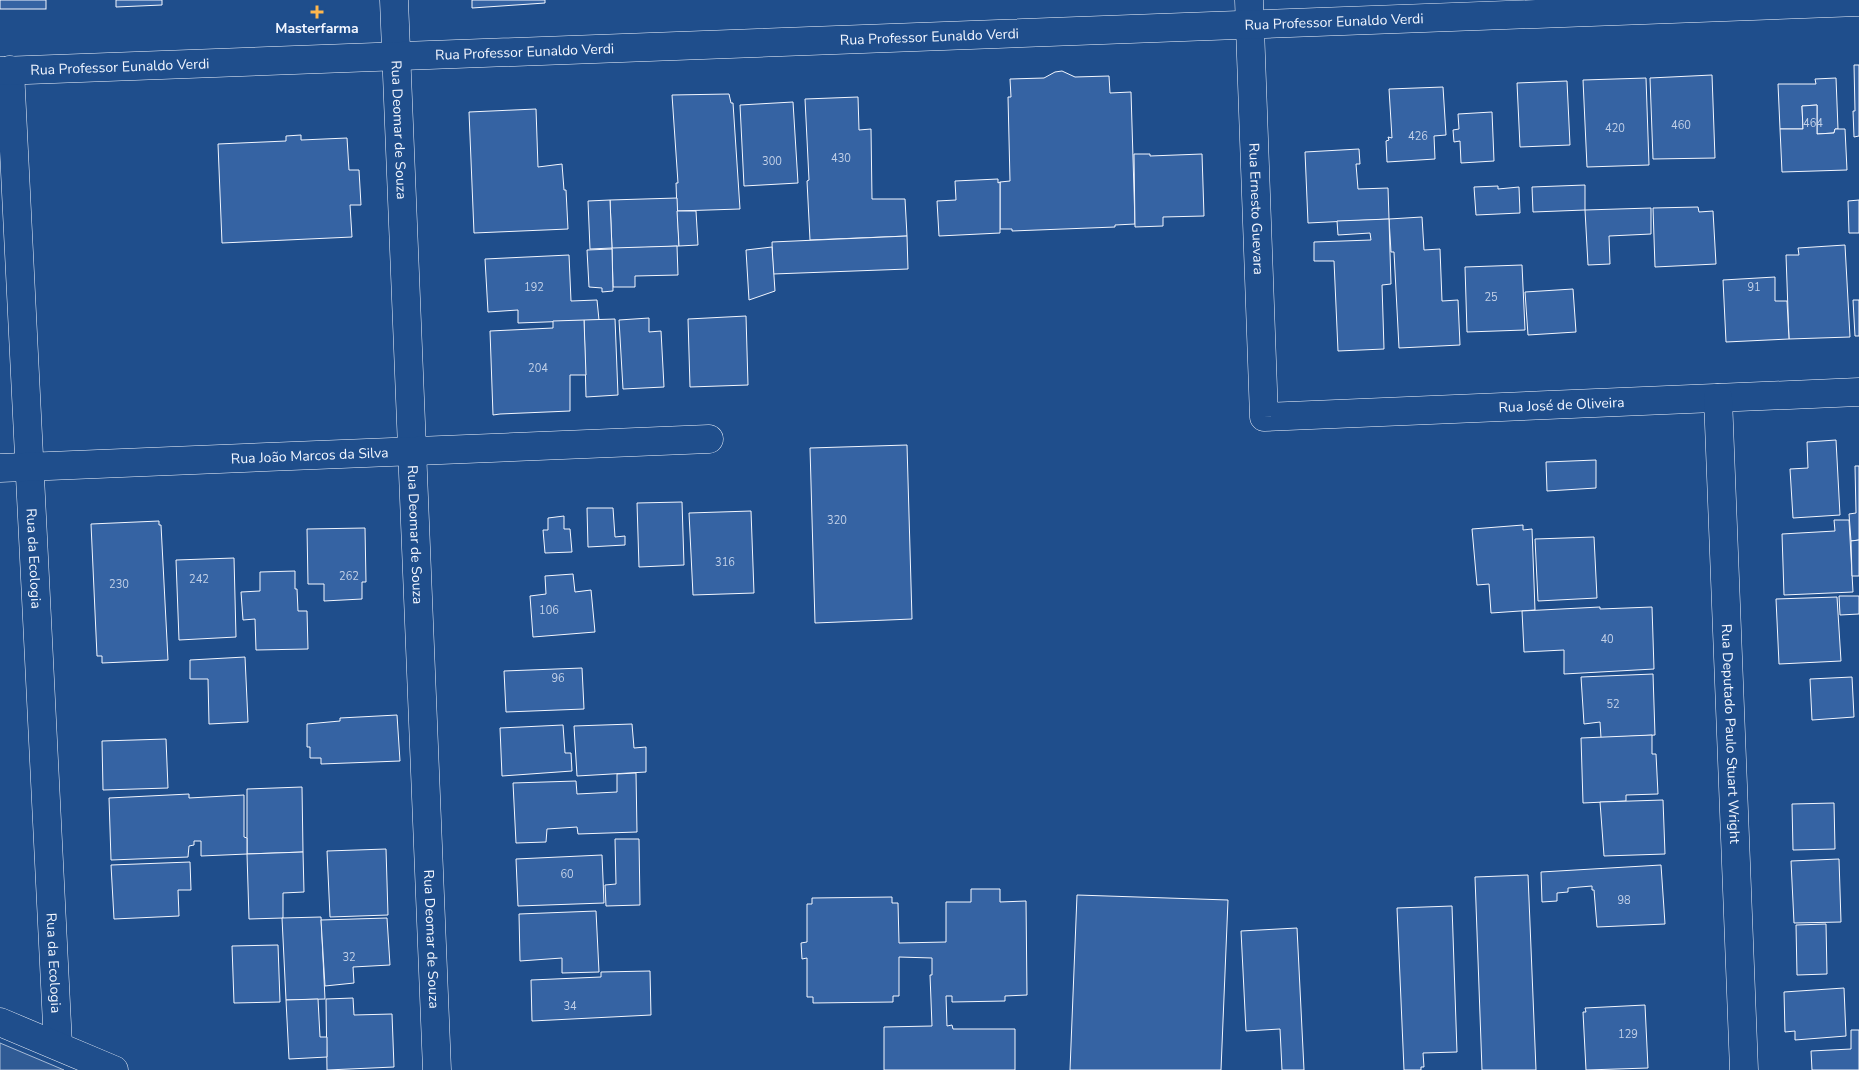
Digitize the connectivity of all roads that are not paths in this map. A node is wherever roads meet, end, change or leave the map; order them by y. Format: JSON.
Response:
{"nodes":[{"id":1,"x":394,"y":0,"type":"edge"},
{"id":2,"x":1859,"y":2,"type":"edge"},
{"id":3,"x":1250,"y":12,"type":"edge"},
{"id":4,"x":396,"y":56,"type":"junction"},
{"id":5,"x":5,"y":71,"type":"edge"},
{"id":6,"x":1859,"y":392,"type":"edge"},
{"id":7,"x":1718,"y":398,"type":"junction"},
{"id":8,"x":1264,"y":416,"type":"joint"},
{"id":9,"x":709,"y":439,"type":"dead end"},
{"id":10,"x":412,"y":451,"type":"junction"},
{"id":11,"x":29,"y":466,"type":"junction"},
{"id":12,"x":0,"y":468,"type":"edge"},
{"id":13,"x":0,"y":1022,"type":"edge"},
{"id":14,"x":58,"y":1045,"type":"junction"},
{"id":15,"x":114,"y":1070,"type":"edge"},
{"id":16,"x":437,"y":1070,"type":"edge"},
{"id":17,"x":1744,"y":1070,"type":"edge"}],
"edges":[{"from":1,"to":4,"type":"street","name":"Rua Deomar de Souza"},
{"from":2,"to":3,"type":"street","name":"Rua Professor Eunaldo Verdi"},
{"from":3,"to":4,"type":"street","name":"Rua Professor Eunaldo Verdi"},
{"from":3,"to":8,"type":"street","name":"Rua Ernesto Guevara"},
{"from":4,"to":5,"type":"street","name":"Rua Professor Eunaldo Verdi"},
{"from":4,"to":10,"type":"street","name":"Rua Deomar de Souza"},
{"from":5,"to":11,"type":"street","name":"Rua da Ecologia"},
{"from":6,"to":7,"type":"street","name":"Rua José de Oliveira"},
{"from":7,"to":8,"type":"street","name":"Rua José de Oliveira"},
{"from":7,"to":17,"type":"street","name":"Rua Deputado Paulo Stuart Wright"},
{"from":9,"to":10,"type":"street","name":"Rua João Marcos da Silva"},
{"from":10,"to":11,"type":"street","name":"Rua João Marcos da Silva"},
{"from":10,"to":16,"type":"street","name":"Rua Deomar de Souza"},
{"from":11,"to":12,"type":"street","name":"Rua João Marcos da Silva"},
{"from":11,"to":14,"type":"street","name":"Rua da Ecologia"},
{"from":13,"to":14,"type":"street"},
{"from":14,"to":15,"type":"street"}]}
